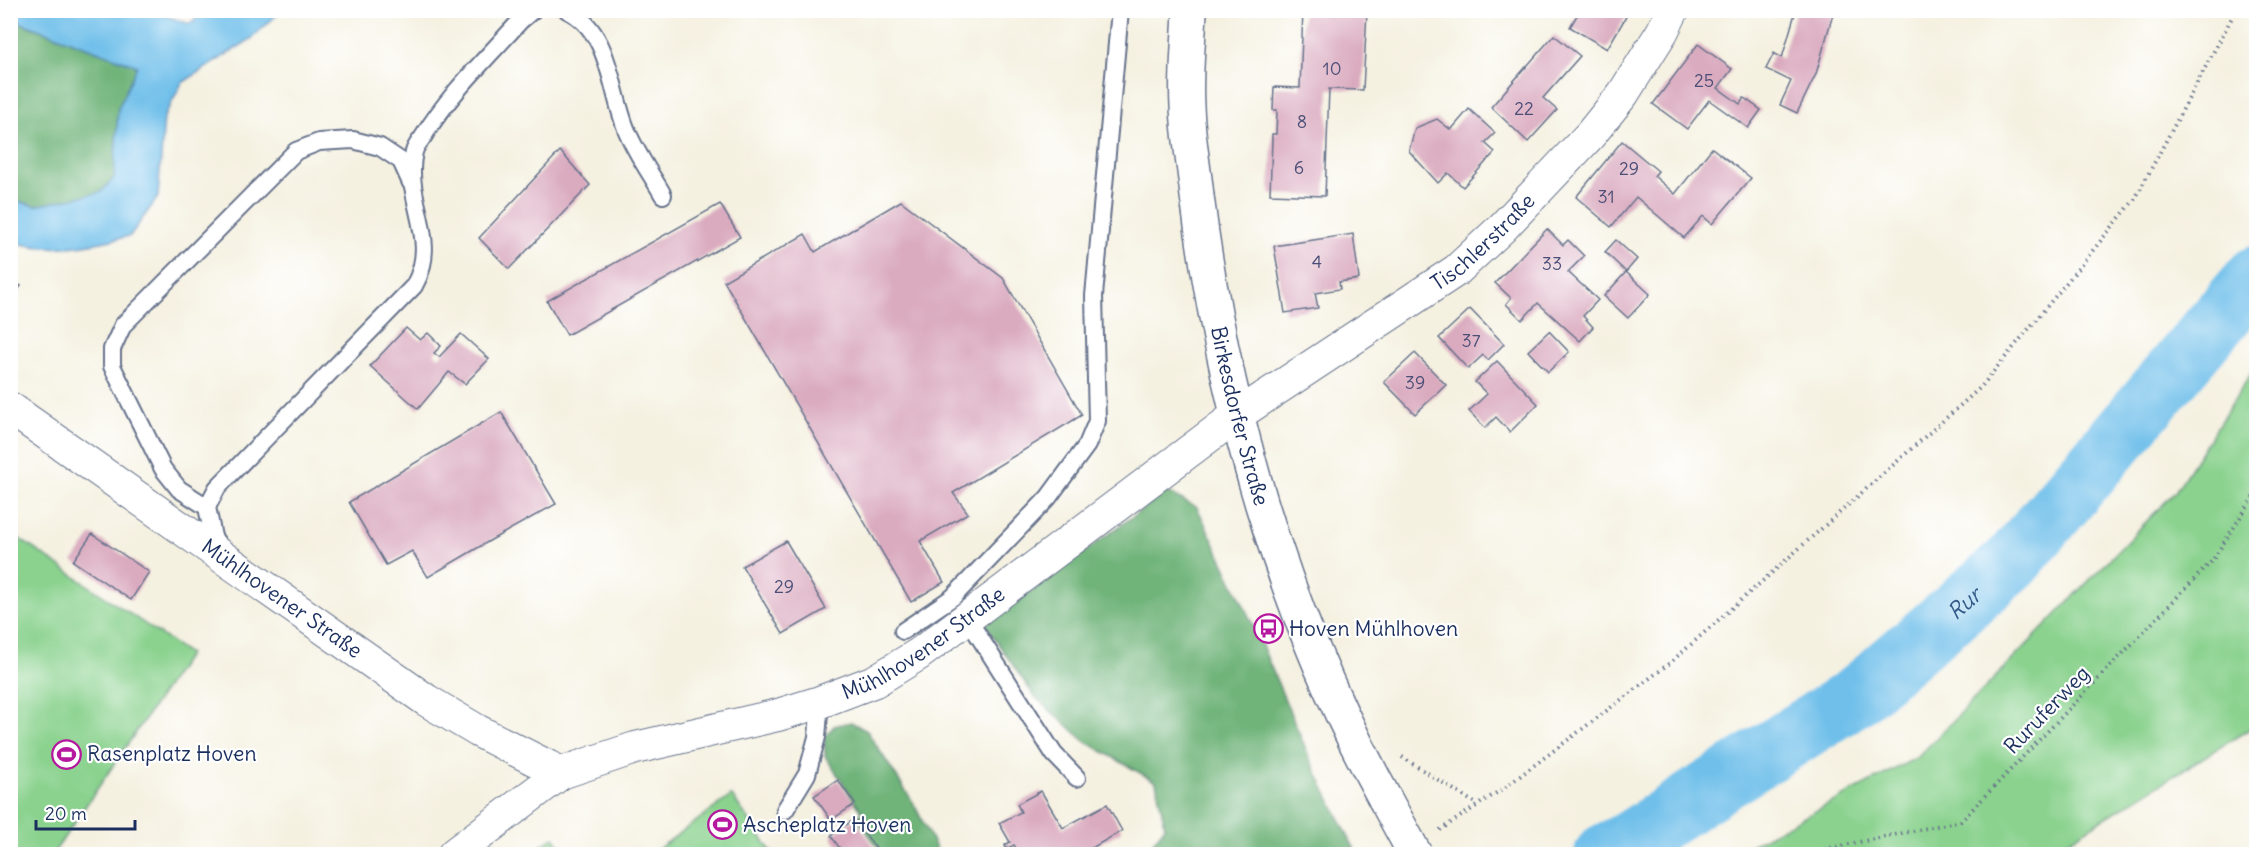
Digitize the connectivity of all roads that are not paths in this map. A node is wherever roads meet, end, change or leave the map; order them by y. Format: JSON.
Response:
{"nodes":[{"id":1,"x":533,"y":10,"type":"edge"},
{"id":2,"x":567,"y":10,"type":"edge"},
{"id":3,"x":1120,"y":10,"type":"edge"},
{"id":4,"x":1190,"y":10,"type":"edge"},
{"id":5,"x":1673,"y":10,"type":"edge"},
{"id":6,"x":412,"y":184,"type":"junction"},
{"id":7,"x":663,"y":195,"type":"dead end"},
{"id":8,"x":10,"y":408,"type":"edge"},
{"id":9,"x":1236,"y":416,"type":"junction"},
{"id":10,"x":207,"y":507,"type":"junction"},
{"id":11,"x":231,"y":563,"type":"junction"},
{"id":12,"x":960,"y":607,"type":"junction"},
{"id":13,"x":903,"y":632,"type":"dead end"},
{"id":14,"x":820,"y":702,"type":"junction"},
{"id":15,"x":561,"y":773,"type":"junction"},
{"id":16,"x":1077,"y":778,"type":"dead end"},
{"id":17,"x":785,"y":810,"type":"dead end"},
{"id":18,"x":1423,"y":845,"type":"edge"},
{"id":19,"x":454,"y":855,"type":"edge"}],
"edges":[{"from":1,"to":6,"type":"lane"},
{"from":2,"to":7,"type":"lane"},
{"from":3,"to":12,"type":"lane"},
{"from":4,"to":9,"type":"main road","name":"Birkesdorfer Straße"},
{"from":5,"to":9,"type":"street","name":"Tischlerstraße"},
{"from":6,"to":10,"type":"lane"},
{"from":6,"to":10,"type":"lane"},
{"from":8,"to":11,"type":"street","name":"Mühlhovener Straße"},
{"from":9,"to":12,"type":"street","name":"Mühlhovener Straße"},
{"from":9,"to":18,"type":"main road","name":"Birkesdorfer Straße","bridge":true},
{"from":10,"to":11,"type":"lane"},
{"from":11,"to":15,"type":"street","name":"Mühlhovener Straße"},
{"from":12,"to":13,"type":"lane"},
{"from":12,"to":14,"type":"street","name":"Mühlhovener Straße"},
{"from":12,"to":16,"type":"lane"},
{"from":14,"to":15,"type":"street","name":"Mühlhovener Straße"},
{"from":14,"to":17,"type":"lane"},
{"from":15,"to":19,"type":"street","name":"Mühlhovener Straße"}]}
